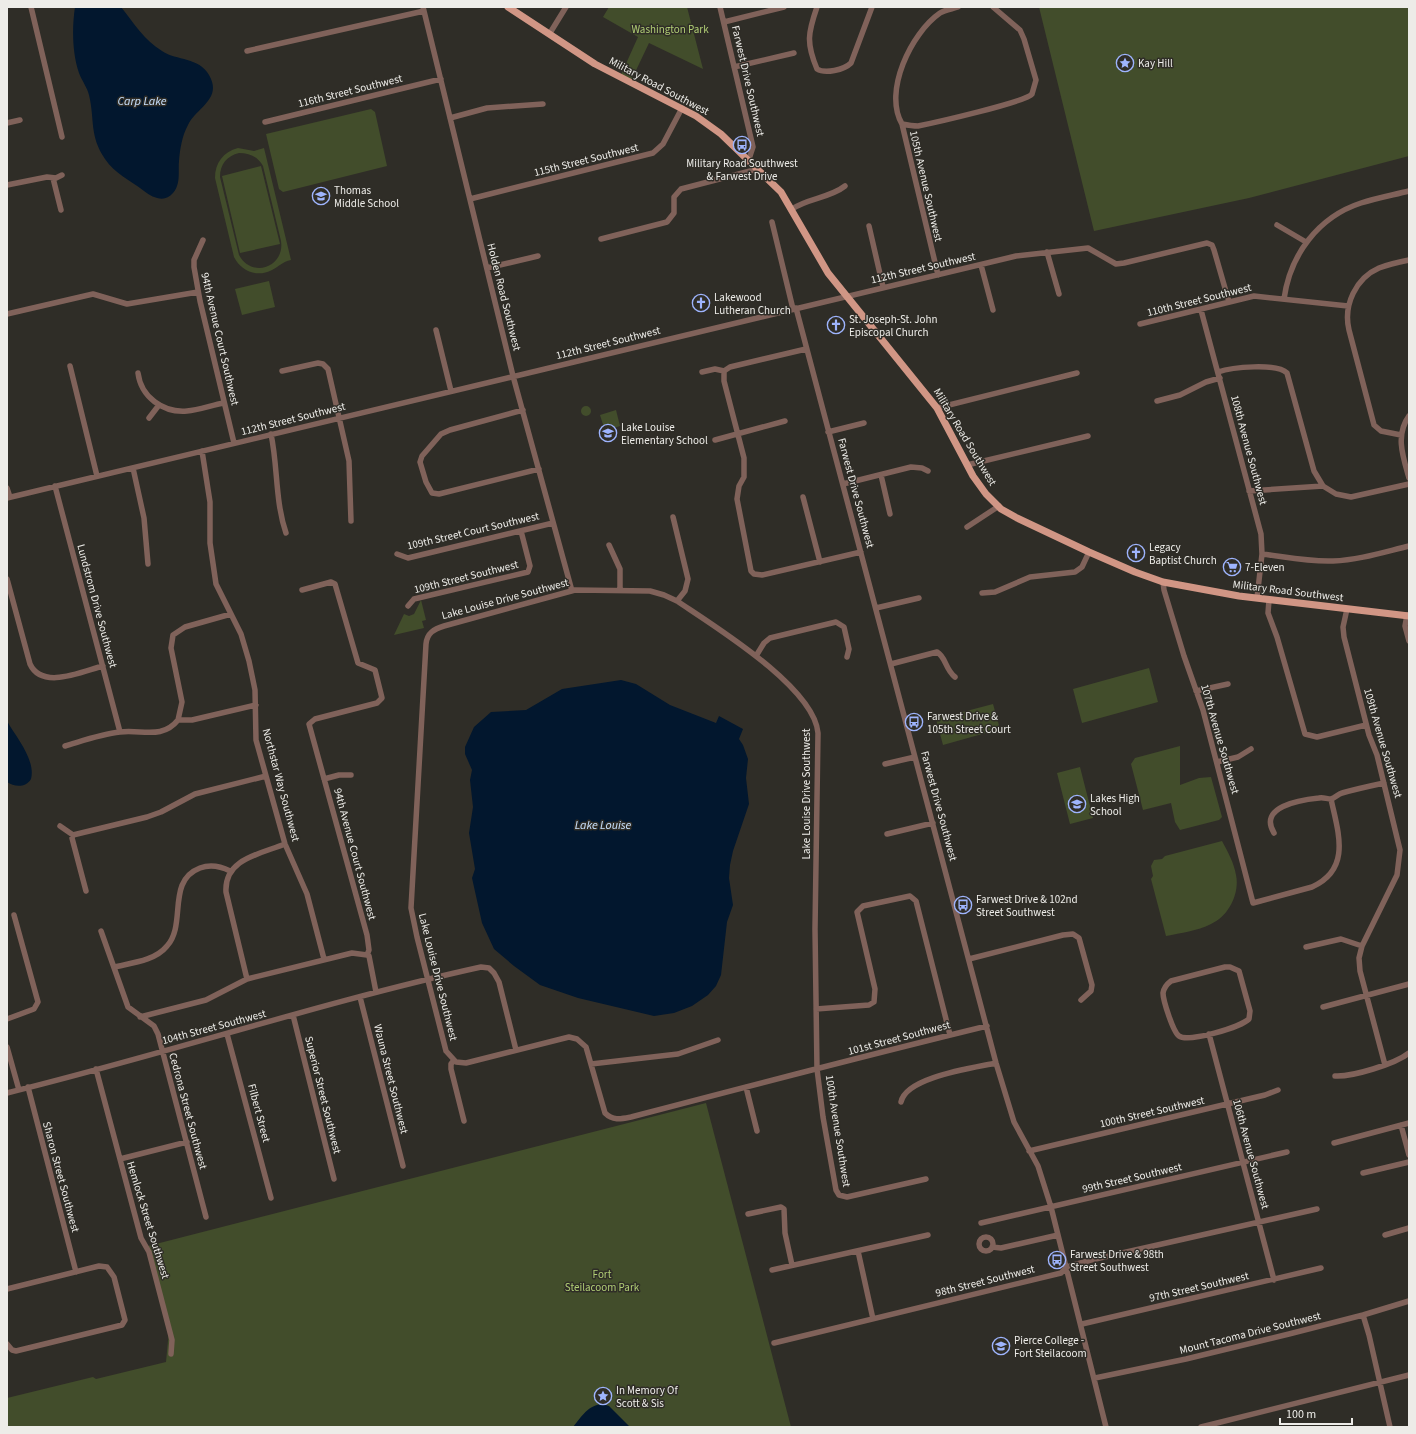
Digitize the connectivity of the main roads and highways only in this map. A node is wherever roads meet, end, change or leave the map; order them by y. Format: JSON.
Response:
{"nodes":[{"id":1,"x":508,"y":7,"type":"edge"},
{"id":2,"x":1408,"y":616,"type":"edge"}],
"edges":[{"from":1,"to":2,"type":"main road","name":"Military Road Southwest"}]}
